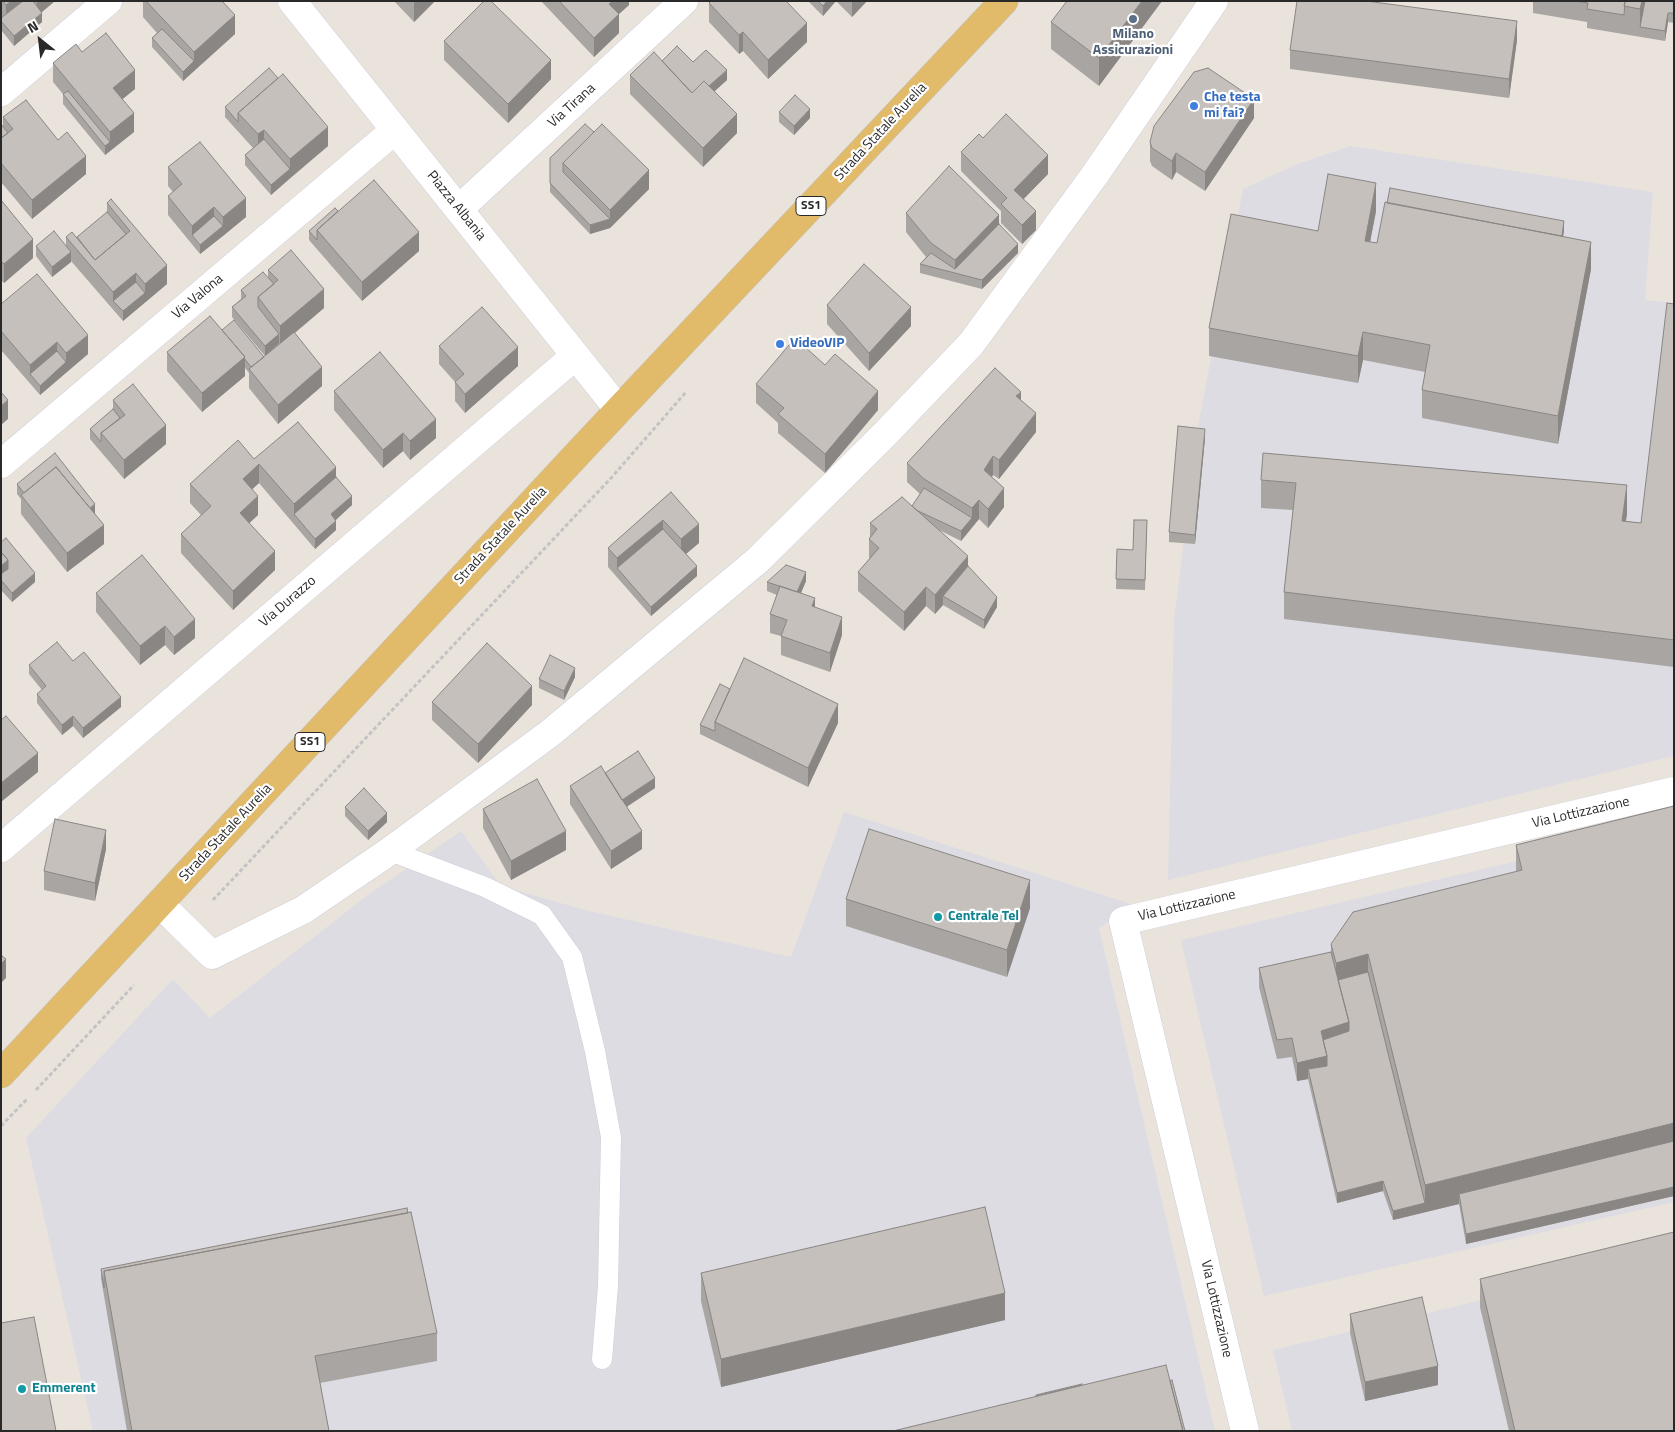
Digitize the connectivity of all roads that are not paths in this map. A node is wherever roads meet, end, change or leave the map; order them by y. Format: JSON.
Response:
{"nodes":[{"id":1,"x":108,"y":1,"type":"edge"},
{"id":2,"x":292,"y":1,"type":"edge"},
{"id":3,"x":684,"y":1,"type":"edge"},
{"id":4,"x":1004,"y":1,"type":"edge"},
{"id":5,"x":1214,"y":1,"type":"edge"},
{"id":6,"x":1,"y":92,"type":"edge"},
{"id":7,"x":395,"y":130,"type":"junction"},
{"id":8,"x":459,"y":209,"type":"junction"},
{"id":9,"x":575,"y":356,"type":"junction"},
{"id":10,"x":619,"y":410,"type":"junction"},
{"id":11,"x":1,"y":464,"type":"edge"},
{"id":12,"x":1674,"y":791,"type":"edge"},
{"id":13,"x":1,"y":848,"type":"edge"},
{"id":14,"x":390,"y":851,"type":"junction"},
{"id":15,"x":160,"y":904,"type":"junction"},
{"id":16,"x":1,"y":1074,"type":"edge"},
{"id":17,"x":602,"y":1359,"type":"dead end"},
{"id":18,"x":1245,"y":1431,"type":"edge"}],
"edges":[{"from":1,"to":6,"type":"street"},
{"from":2,"to":7,"type":"street","name":"Piazza Albania"},
{"from":3,"to":8,"type":"street","name":"Via Tirana"},
{"from":4,"to":10,"type":"main road","name":"Strada Statale Aurelia","number":"SS1"},
{"from":5,"to":14,"type":"street"},
{"from":7,"to":8,"type":"street","name":"Piazza Albania"},
{"from":7,"to":11,"type":"street","name":"Via Valona"},
{"from":8,"to":9,"type":"street","name":"Piazza Albania"},
{"from":9,"to":10,"type":"street","name":"Piazza Albania"},
{"from":9,"to":13,"type":"street","name":"Via Durazzo"},
{"from":10,"to":15,"type":"main road","name":"Strada Statale Aurelia","number":"SS1"},
{"from":12,"to":18,"type":"street","name":"Via Lottizzazione"},
{"from":14,"to":15,"type":"street"},
{"from":14,"to":17,"type":"lane"},
{"from":15,"to":16,"type":"main road","name":"Strada Statale Aurelia","number":"SS1"}]}
